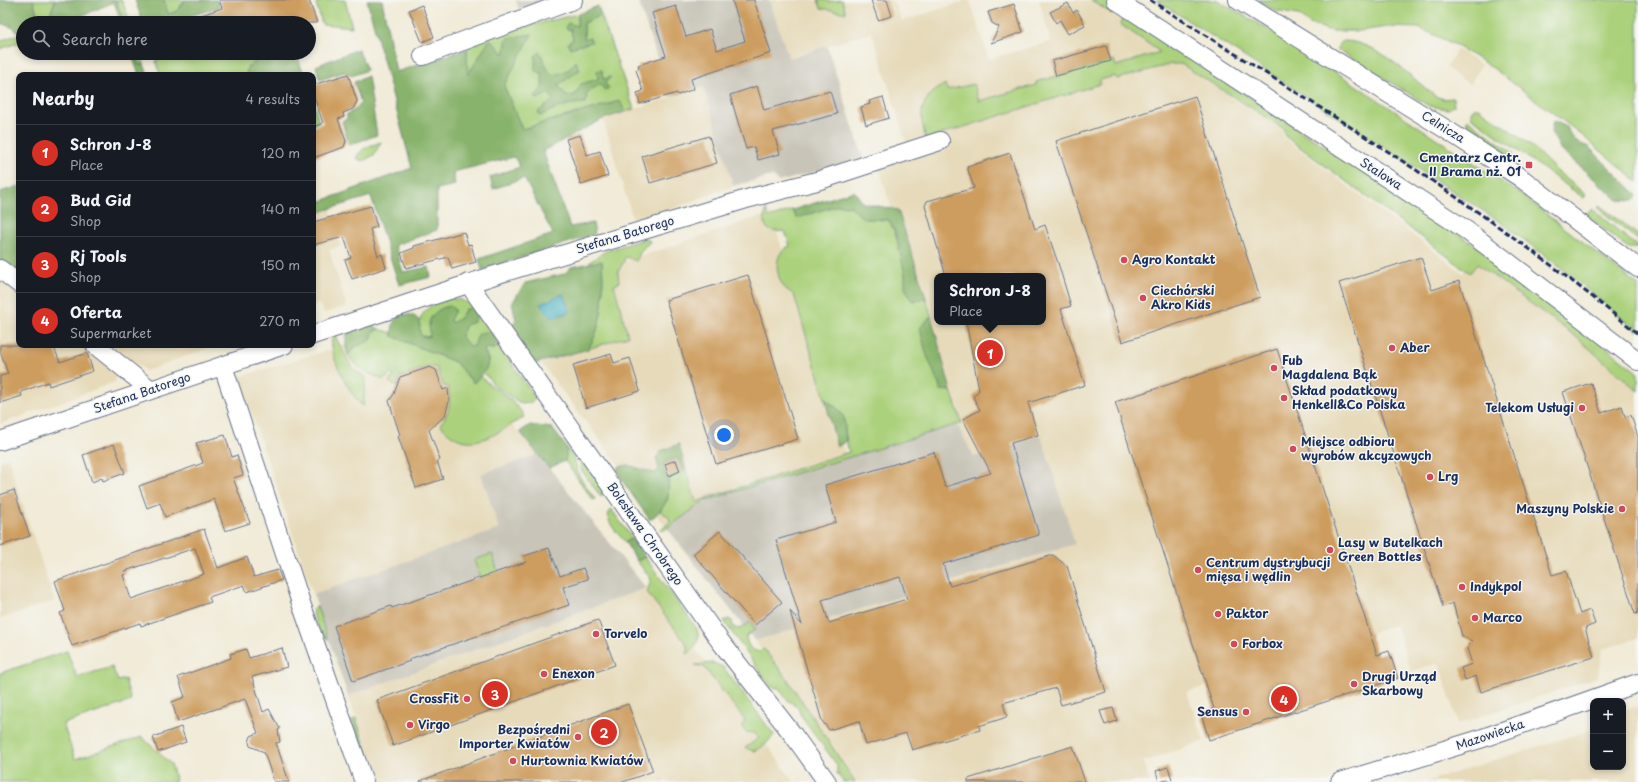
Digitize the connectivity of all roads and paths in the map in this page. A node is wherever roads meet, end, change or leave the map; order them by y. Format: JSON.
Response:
{"nodes":[{"id":1,"x":573,"y":0,"type":"edge"},
{"id":2,"x":1116,"y":0,"type":"edge"},
{"id":3,"x":1238,"y":0,"type":"edge"},
{"id":4,"x":423,"y":56,"type":"dead end"},
{"id":5,"x":940,"y":141,"type":"dead end"},
{"id":6,"x":1638,"y":268,"type":"edge"},
{"id":7,"x":0,"y":269,"type":"edge"},
{"id":8,"x":16,"y":282,"type":"edge"},
{"id":9,"x":468,"y":283,"type":"junction"},
{"id":10,"x":316,"y":334,"type":"edge"},
{"id":11,"x":98,"y":348,"type":"edge"},
{"id":12,"x":275,"y":348,"type":"edge"},
{"id":13,"x":1638,"y":361,"type":"edge"},
{"id":14,"x":223,"y":366,"type":"junction"},
{"id":15,"x":151,"y":390,"type":"junction"},
{"id":16,"x":0,"y":441,"type":"edge"},
{"id":17,"x":1638,"y":683,"type":"edge"},
{"id":18,"x":1379,"y":770,"type":"junction"},
{"id":19,"x":364,"y":782,"type":"edge"},
{"id":20,"x":827,"y":782,"type":"edge"},
{"id":21,"x":1340,"y":782,"type":"edge"},
{"id":22,"x":1361,"y":782,"type":"edge"}],
"edges":[{"from":1,"to":4,"type":"street"},
{"from":2,"to":13,"type":"street","name":"Stalowa"},
{"from":3,"to":6,"type":"street","name":"Celnicza"},
{"from":5,"to":9,"type":"street","name":"Stefana Batorego"},
{"from":7,"to":8,"type":"street"},
{"from":9,"to":10,"type":"street","name":"Stefana Batorego"},
{"from":9,"to":20,"type":"street","name":"Bolesława Chrobrego"},
{"from":11,"to":15,"type":"street"},
{"from":12,"to":14,"type":"street","name":"Stefana Batorego"},
{"from":14,"to":15,"type":"street","name":"Stefana Batorego"},
{"from":14,"to":19,"type":"street"},
{"from":15,"to":16,"type":"street","name":"Stefana Batorego"},
{"from":17,"to":18,"type":"street","name":"Mazowiecka"},
{"from":18,"to":21,"type":"street","name":"Mazowiecka"},
{"from":18,"to":22,"type":"street"}]}
